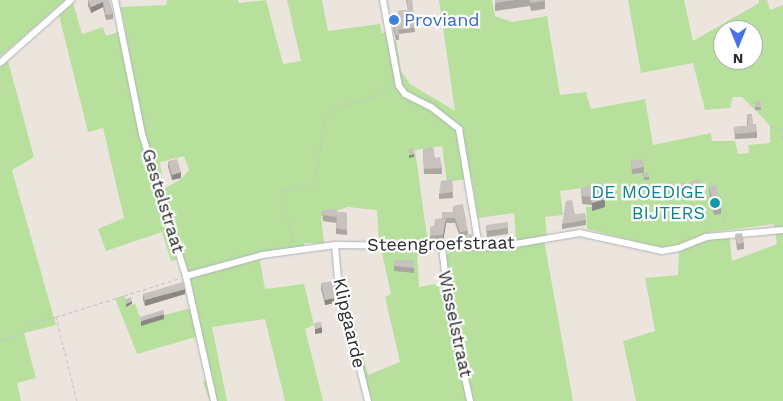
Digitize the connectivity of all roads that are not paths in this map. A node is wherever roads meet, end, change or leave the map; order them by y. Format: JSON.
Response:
{"nodes":[{"id":1,"x":71,"y":0,"type":"edge"},
{"id":2,"x":115,"y":0,"type":"edge"},
{"id":3,"x":383,"y":0,"type":"edge"},
{"id":4,"x":0,"y":63,"type":"edge"},
{"id":5,"x":783,"y":230,"type":"edge"},
{"id":6,"x":335,"y":245,"type":"junction"},
{"id":7,"x":442,"y":247,"type":"junction"},
{"id":8,"x":479,"y":247,"type":"junction"},
{"id":9,"x":186,"y":276,"type":"junction"},
{"id":10,"x":214,"y":401,"type":"edge"},
{"id":11,"x":368,"y":401,"type":"edge"},
{"id":12,"x":470,"y":401,"type":"edge"}],
"edges":[{"from":1,"to":4,"type":"street"},
{"from":2,"to":9,"type":"street","name":"Gestelstraat"},
{"from":3,"to":8,"type":"street"},
{"from":5,"to":8,"type":"street","name":"Steengroefstraat"},
{"from":6,"to":7,"type":"street","name":"Steengroefstraat"},
{"from":6,"to":9,"type":"street","name":"Steengroefstraat"},
{"from":6,"to":11,"type":"street","name":"Klipgaarde"},
{"from":7,"to":8,"type":"street","name":"Steengroefstraat"},
{"from":7,"to":12,"type":"street","name":"Wisselstraat"},
{"from":9,"to":10,"type":"street","name":"Gestelstraat"}]}
